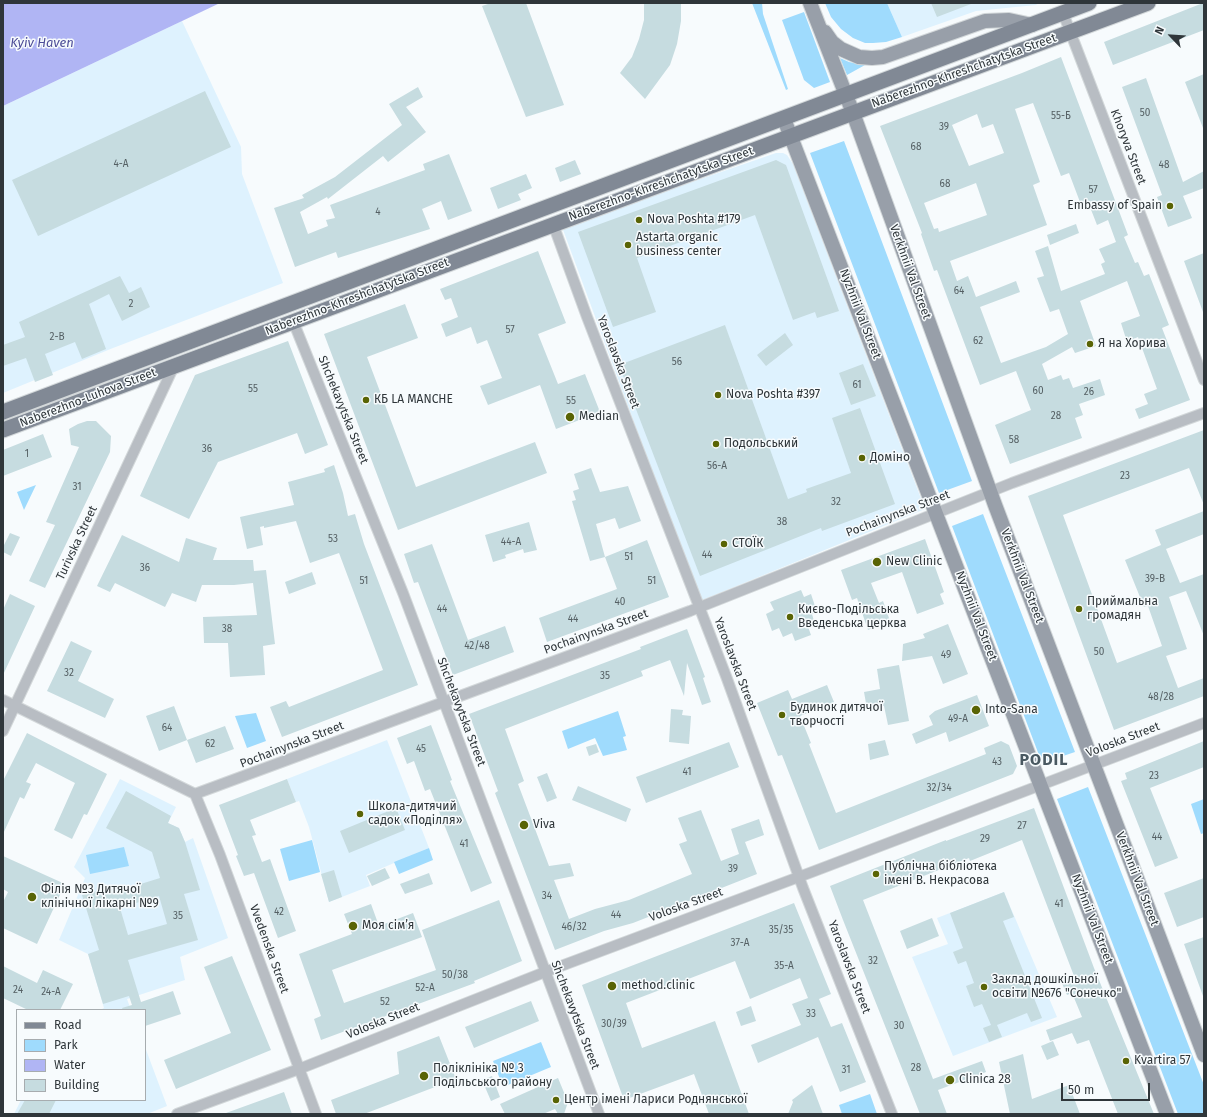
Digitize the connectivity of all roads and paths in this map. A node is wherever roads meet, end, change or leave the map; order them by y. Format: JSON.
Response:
{"nodes":[{"id":1,"x":810,"y":3,"type":"edge"},
{"id":2,"x":1089,"y":3,"type":"edge"},
{"id":3,"x":1148,"y":3,"type":"edge"},
{"id":4,"x":1063,"y":13,"type":"junction"},
{"id":5,"x":817,"y":20,"type":"junction"},
{"id":6,"x":1032,"y":25,"type":"junction"},
{"id":7,"x":1070,"y":32,"type":"junction"},
{"id":8,"x":846,"y":95,"type":"junction"},
{"id":9,"x":853,"y":113,"type":"junction"},
{"id":10,"x":784,"y":119,"type":"junction"},
{"id":11,"x":791,"y":136,"type":"junction"},
{"id":12,"x":553,"y":224,"type":"junction"},
{"id":13,"x":293,"y":321,"type":"junction"},
{"id":14,"x":169,"y":350,"type":"joint"},
{"id":15,"x":174,"y":366,"type":"junction"},
{"id":16,"x":1204,"y":380,"type":"edge"},
{"id":17,"x":3,"y":412,"type":"edge"},
{"id":18,"x":1204,"y":413,"type":"edge"},
{"id":19,"x":3,"y":430,"type":"edge"},
{"id":20,"x":990,"y":492,"type":"junction"},
{"id":21,"x":937,"y":513,"type":"junction"},
{"id":22,"x":699,"y":607,"type":"junction"},
{"id":23,"x":3,"y":700,"type":"edge"},
{"id":24,"x":443,"y":701,"type":"junction"},
{"id":25,"x":15,"y":706,"type":"junction"},
{"id":26,"x":1204,"y":723,"type":"edge"},
{"id":27,"x":3,"y":731,"type":"edge"},
{"id":28,"x":1094,"y":766,"type":"junction"},
{"id":29,"x":1040,"y":786,"type":"junction"},
{"id":30,"x":195,"y":794,"type":"junction"},
{"id":31,"x":800,"y":877,"type":"junction"},
{"id":32,"x":545,"y":972,"type":"junction"},
{"id":33,"x":1204,"y":1055,"type":"edge"},
{"id":34,"x":300,"y":1069,"type":"junction"},
{"id":35,"x":177,"y":1114,"type":"edge"},
{"id":36,"x":316,"y":1114,"type":"edge"},
{"id":37,"x":599,"y":1114,"type":"edge"},
{"id":38,"x":892,"y":1114,"type":"edge"},
{"id":39,"x":1167,"y":1114,"type":"edge"}],
"edges":[{"from":1,"to":5,"type":"main road"},
{"from":2,"to":4,"type":"main road","name":"Naberezhno-Khreshchatytska Street"},
{"from":3,"to":7,"type":"main road","name":"Naberezhno-Khreshchatytska Street"},
{"from":4,"to":6,"type":"main road","name":"Naberezhno-Khreshchatytska Street"},
{"from":4,"to":7,"type":"street","name":"Khoryva Street"},
{"from":5,"to":6,"type":"main road"},
{"from":5,"to":8,"type":"main road","name":"Verkhnii Val Street"},
{"from":6,"to":8,"type":"main road","name":"Naberezhno-Khreshchatytska Street"},
{"from":7,"to":9,"type":"main road","name":"Naberezhno-Khreshchatytska Street"},
{"from":7,"to":16,"type":"street","name":"Khoryva Street"},
{"from":8,"to":9,"type":"main road","name":"Verkhnii Val Street"},
{"from":8,"to":10,"type":"main road","name":"Naberezhno-Khreshchatytska Street"},
{"from":9,"to":11,"type":"main road","name":"Naberezhno-Khreshchatytska Street"},
{"from":9,"to":20,"type":"main road","name":"Verkhnii Val Street"},
{"from":10,"to":11,"type":"main road","name":"Nyzhnii Val Street"},
{"from":10,"to":14,"type":"main road","name":"Naberezhno-Khreshchatytska Street"},
{"from":11,"to":12,"type":"main road","name":"Naberezhno-Khreshchatytska Street"},
{"from":11,"to":21,"type":"main road","name":"Nyzhnii Val Street"},
{"from":12,"to":13,"type":"main road","name":"Naberezhno-Khreshchatytska Street"},
{"from":12,"to":22,"type":"street","name":"Yaroslavska Street"},
{"from":13,"to":15,"type":"main road","name":"Naberezhno-Khreshchatytska Street"},
{"from":13,"to":24,"type":"street","name":"Shchekavytska Street"},
{"from":14,"to":17,"type":"main road","name":"Naberezhno-Luhova Street"},
{"from":15,"to":19,"type":"main road","name":"Naberezhno-Luhova Street"},
{"from":15,"to":25,"type":"street","name":"Turivska Street"},
{"from":18,"to":20,"type":"street","name":"Pochainynska Street"},
{"from":20,"to":21,"type":"street","name":"Pochainynska Street"},
{"from":20,"to":28,"type":"main road","name":"Verkhnii Val Street"},
{"from":21,"to":22,"type":"street","name":"Pochainynska Street"},
{"from":21,"to":29,"type":"main road","name":"Nyzhnii Val Street"},
{"from":22,"to":24,"type":"street","name":"Pochainynska Street"},
{"from":22,"to":31,"type":"street","name":"Yaroslavska Street"},
{"from":23,"to":25,"type":"street"},
{"from":24,"to":30,"type":"street","name":"Pochainynska Street"},
{"from":24,"to":32,"type":"street","name":"Shchekavytska Street"},
{"from":25,"to":27,"type":"street","name":"Turivska Street"},
{"from":25,"to":30,"type":"street"},
{"from":26,"to":28,"type":"street","name":"Voloska Street"},
{"from":28,"to":29,"type":"street","name":"Voloska Street"},
{"from":28,"to":33,"type":"main road","name":"Verkhnii Val Street"},
{"from":29,"to":31,"type":"street","name":"Voloska Street"},
{"from":29,"to":39,"type":"main road","name":"Nyzhnii Val Street"},
{"from":30,"to":34,"type":"street","name":"Vvedenska Street"},
{"from":31,"to":32,"type":"street","name":"Voloska Street"},
{"from":31,"to":38,"type":"street","name":"Yaroslavska Street"},
{"from":32,"to":34,"type":"street","name":"Voloska Street"},
{"from":32,"to":37,"type":"street","name":"Shchekavytska Street"},
{"from":34,"to":35,"type":"street","name":"Voloska Street"},
{"from":34,"to":36,"type":"street","name":"Vvedenska Street"}]}
